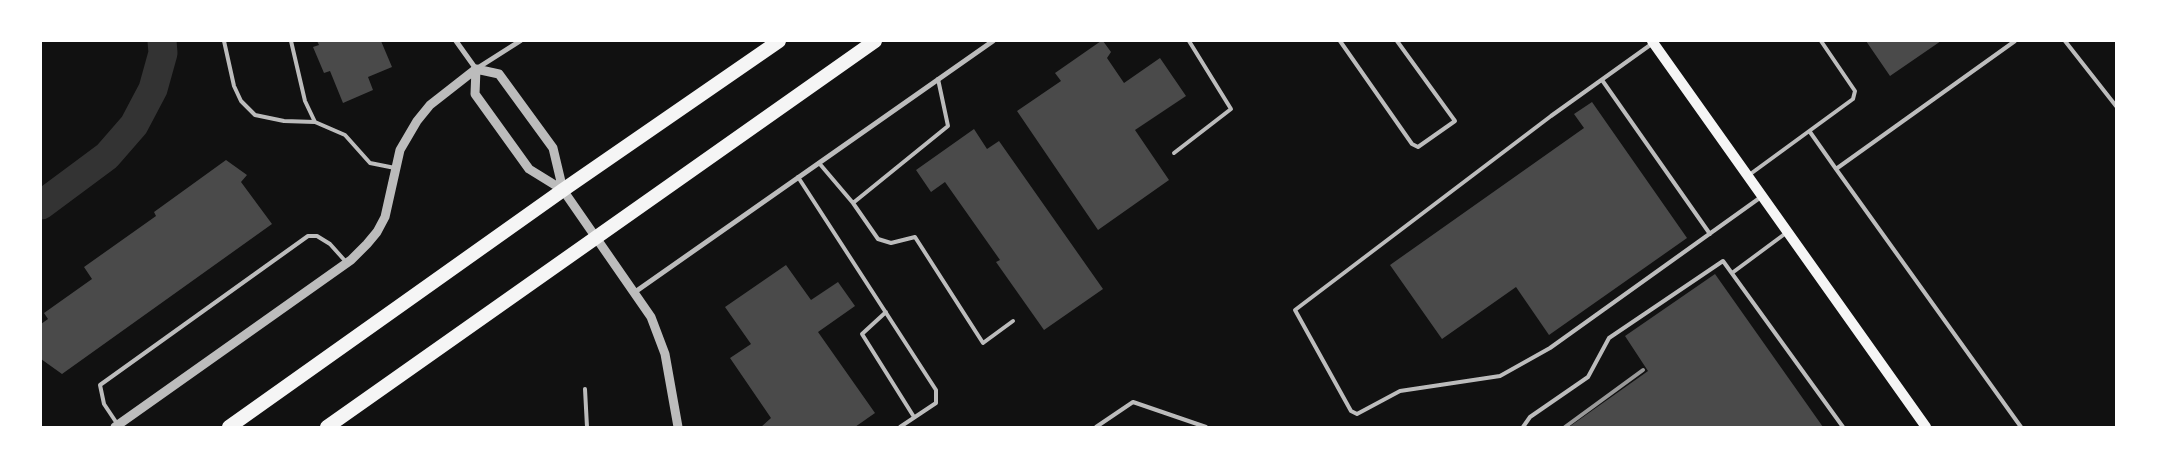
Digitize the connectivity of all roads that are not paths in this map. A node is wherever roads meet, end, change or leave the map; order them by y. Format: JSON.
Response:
{"nodes":[{"id":1,"x":224,"y":41,"type":"edge"},
{"id":2,"x":291,"y":41,"type":"edge"},
{"id":3,"x":456,"y":41,"type":"edge"},
{"id":4,"x":520,"y":41,"type":"edge"},
{"id":5,"x":779,"y":41,"type":"edge"},
{"id":6,"x":875,"y":41,"type":"edge"},
{"id":7,"x":993,"y":41,"type":"edge"},
{"id":8,"x":1189,"y":41,"type":"edge"},
{"id":9,"x":1340,"y":41,"type":"edge"},
{"id":10,"x":1398,"y":41,"type":"edge"},
{"id":11,"x":1821,"y":41,"type":"edge"},
{"id":12,"x":2014,"y":41,"type":"edge"},
{"id":13,"x":2065,"y":41,"type":"edge"},
{"id":14,"x":1652,"y":42,"type":"edge"},
{"id":15,"x":476,"y":68,"type":"junction"},
{"id":16,"x":938,"y":79,"type":"junction"},
{"id":17,"x":1602,"y":80,"type":"junction"},
{"id":18,"x":2116,"y":106,"type":"edge"},
{"id":19,"x":315,"y":122,"type":"junction"},
{"id":20,"x":1810,"y":132,"type":"junction"},
{"id":21,"x":1174,"y":153,"type":"dead end"},
{"id":22,"x":819,"y":163,"type":"junction"},
{"id":23,"x":395,"y":168,"type":"junction"},
{"id":24,"x":1836,"y":169,"type":"junction"},
{"id":25,"x":1747,"y":176,"type":"junction"},
{"id":26,"x":798,"y":178,"type":"junction"},
{"id":27,"x":563,"y":190,"type":"junction"},
{"id":28,"x":1762,"y":196,"type":"junction"},
{"id":29,"x":853,"y":203,"type":"junction"},
{"id":30,"x":1787,"y":232,"type":"junction"},
{"id":31,"x":1710,"y":234,"type":"junction"},
{"id":32,"x":598,"y":238,"type":"junction"},
{"id":33,"x":347,"y":263,"type":"junction"},
{"id":34,"x":1732,"y":273,"type":"junction"},
{"id":35,"x":635,"y":292,"type":"junction"},
{"id":36,"x":886,"y":312,"type":"junction"},
{"id":37,"x":1013,"y":321,"type":"dead end"},
{"id":38,"x":585,"y":389,"type":"dead end"},
{"id":39,"x":914,"y":417,"type":"junction"},
{"id":40,"x":117,"y":426,"type":"edge"},
{"id":41,"x":229,"y":427,"type":"edge"},
{"id":42,"x":328,"y":427,"type":"edge"},
{"id":43,"x":587,"y":427,"type":"edge"},
{"id":44,"x":678,"y":427,"type":"edge"},
{"id":45,"x":900,"y":427,"type":"edge"},
{"id":46,"x":1096,"y":427,"type":"edge"},
{"id":47,"x":1206,"y":427,"type":"edge"},
{"id":48,"x":1523,"y":427,"type":"edge"},
{"id":49,"x":1843,"y":427,"type":"edge"},
{"id":50,"x":1926,"y":427,"type":"edge"},
{"id":51,"x":2021,"y":427,"type":"edge"}],
"edges":[{"from":1,"to":19,"type":"lane"},
{"from":2,"to":19,"type":"lane"},
{"from":3,"to":15,"type":"street"},
{"from":4,"to":15,"type":"street"},
{"from":5,"to":27,"type":"highway"},
{"from":6,"to":32,"type":"highway"},
{"from":7,"to":16,"type":"street"},
{"from":8,"to":21,"type":"lane"},
{"from":9,"to":10,"type":"lane"},
{"from":11,"to":20,"type":"lane"},
{"from":12,"to":24,"type":"lane"},
{"from":13,"to":18,"type":"lane"},
{"from":14,"to":17,"type":"lane"},
{"from":14,"to":25,"type":"main road"},
{"from":15,"to":23,"type":"street"},
{"from":15,"to":27,"type":"street"},
{"from":15,"to":27,"type":"street"},
{"from":16,"to":22,"type":"street"},
{"from":16,"to":29,"type":"lane"},
{"from":17,"to":31,"type":"lane"},
{"from":17,"to":31,"type":"lane"},
{"from":19,"to":23,"type":"lane"},
{"from":20,"to":24,"type":"lane"},
{"from":20,"to":25,"type":"lane"},
{"from":22,"to":26,"type":"street"},
{"from":22,"to":29,"type":"lane"},
{"from":23,"to":33,"type":"street"},
{"from":24,"to":51,"type":"lane"},
{"from":25,"to":28,"type":"main road"},
{"from":26,"to":35,"type":"street"},
{"from":26,"to":36,"type":"lane"},
{"from":27,"to":32,"type":"street"},
{"from":27,"to":41,"type":"highway"},
{"from":28,"to":30,"type":"main road"},
{"from":28,"to":31,"type":"lane"},
{"from":29,"to":37,"type":"lane"},
{"from":30,"to":34,"type":"lane"},
{"from":30,"to":50,"type":"main road"},
{"from":32,"to":35,"type":"street"},
{"from":32,"to":42,"type":"highway"},
{"from":33,"to":40,"type":"street"},
{"from":33,"to":40,"type":"lane"},
{"from":34,"to":48,"type":"lane"},
{"from":34,"to":49,"type":"lane"},
{"from":35,"to":44,"type":"street"},
{"from":36,"to":39,"type":"lane"},
{"from":36,"to":39,"type":"lane"},
{"from":38,"to":43,"type":"lane"},
{"from":39,"to":45,"type":"lane"},
{"from":46,"to":47,"type":"lane"}]}
